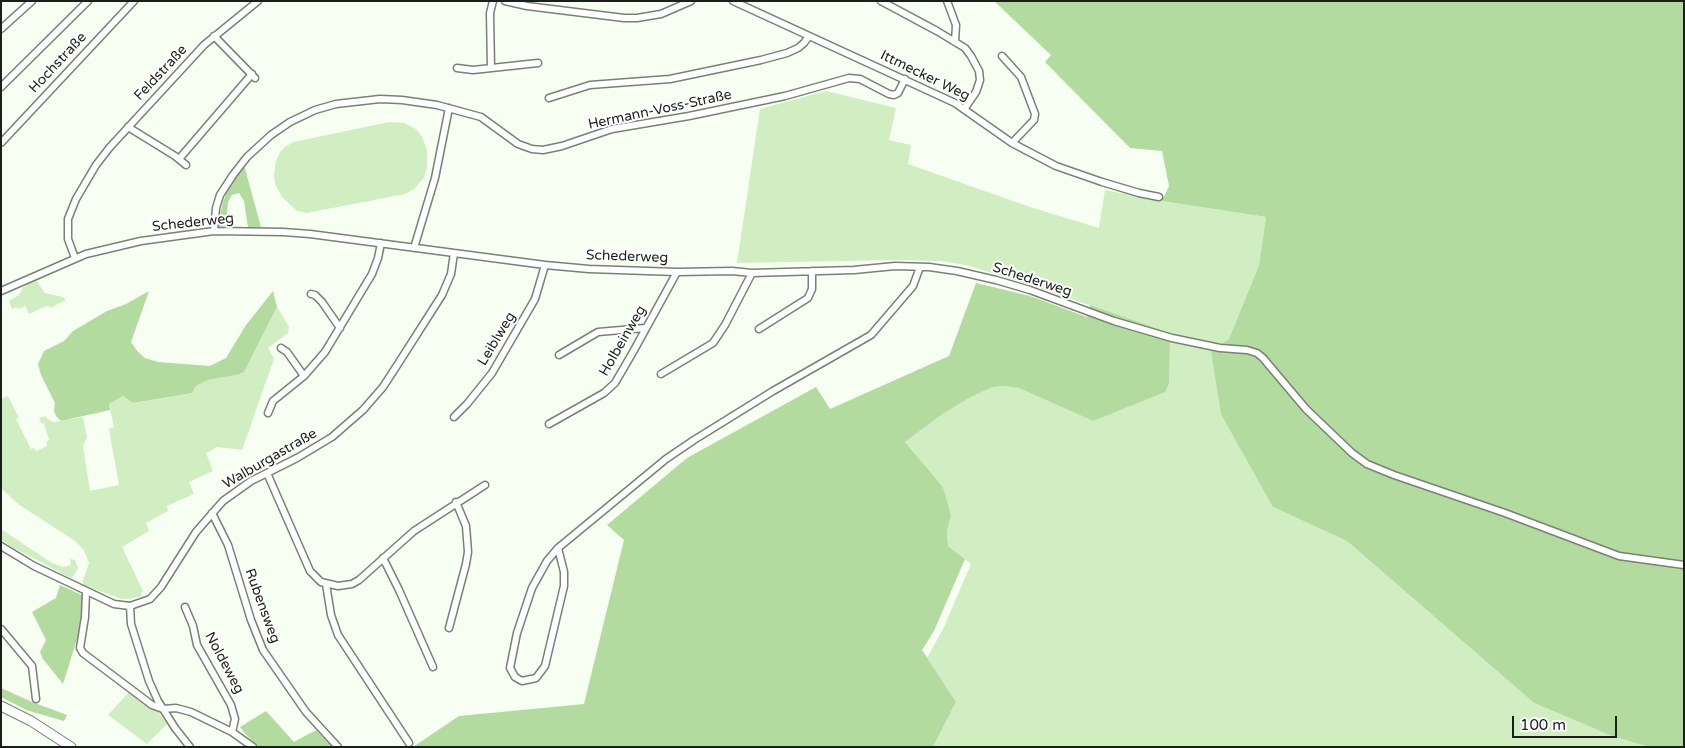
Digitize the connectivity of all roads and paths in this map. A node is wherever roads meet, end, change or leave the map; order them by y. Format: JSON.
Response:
{"nodes":[{"id":1,"x":32,"y":1,"type":"edge"},
{"id":2,"x":88,"y":1,"type":"edge"},
{"id":3,"x":134,"y":1,"type":"edge"},
{"id":4,"x":258,"y":1,"type":"edge"},
{"id":5,"x":493,"y":1,"type":"edge"},
{"id":6,"x":504,"y":1,"type":"edge"},
{"id":7,"x":691,"y":1,"type":"edge"},
{"id":8,"x":733,"y":1,"type":"edge"},
{"id":9,"x":881,"y":1,"type":"edge"},
{"id":10,"x":948,"y":1,"type":"edge"},
{"id":11,"x":1,"y":29,"type":"edge"},
{"id":12,"x":214,"y":36,"type":"junction"},
{"id":13,"x":809,"y":36,"type":"junction"},
{"id":14,"x":955,"y":42,"type":"junction"},
{"id":15,"x":1002,"y":56,"type":"dead end"},
{"id":16,"x":538,"y":63,"type":"dead end"},
{"id":17,"x":457,"y":68,"type":"dead end"},
{"id":18,"x":491,"y":68,"type":"junction"},
{"id":19,"x":905,"y":79,"type":"junction"},
{"id":20,"x":1,"y":87,"type":"edge"},
{"id":21,"x":549,"y":98,"type":"dead end"},
{"id":22,"x":450,"y":108,"type":"junction"},
{"id":23,"x":965,"y":108,"type":"junction"},
{"id":24,"x":128,"y":128,"type":"junction"},
{"id":25,"x":1,"y":142,"type":"edge"},
{"id":26,"x":1012,"y":143,"type":"junction"},
{"id":27,"x":179,"y":159,"type":"junction"},
{"id":28,"x":186,"y":165,"type":"dead end"},
{"id":29,"x":1159,"y":197,"type":"dead end"},
{"id":30,"x":214,"y":231,"type":"junction"},
{"id":31,"x":381,"y":243,"type":"junction"},
{"id":32,"x":414,"y":248,"type":"junction"},
{"id":33,"x":454,"y":253,"type":"junction"},
{"id":34,"x":75,"y":258,"type":"junction"},
{"id":35,"x":545,"y":265,"type":"junction"},
{"id":36,"x":920,"y":267,"type":"junction"},
{"id":37,"x":677,"y":272,"type":"junction"},
{"id":38,"x":812,"y":272,"type":"junction"},
{"id":39,"x":752,"y":273,"type":"junction"},
{"id":40,"x":1,"y":291,"type":"edge"},
{"id":41,"x":311,"y":294,"type":"dead end"},
{"id":42,"x":340,"y":328,"type":"junction"},
{"id":43,"x":646,"y":328,"type":"junction"},
{"id":44,"x":759,"y":329,"type":"dead end"},
{"id":45,"x":281,"y":348,"type":"dead end"},
{"id":46,"x":559,"y":355,"type":"dead end"},
{"id":47,"x":662,"y":374,"type":"dead end"},
{"id":48,"x":304,"y":376,"type":"junction"},
{"id":49,"x":268,"y":413,"type":"dead end"},
{"id":50,"x":454,"y":417,"type":"dead end"},
{"id":51,"x":549,"y":424,"type":"dead end"},
{"id":52,"x":267,"y":473,"type":"junction"},
{"id":53,"x":485,"y":485,"type":"dead end"},
{"id":54,"x":456,"y":502,"type":"junction"},
{"id":55,"x":212,"y":513,"type":"junction"},
{"id":56,"x":1,"y":546,"type":"edge"},
{"id":57,"x":558,"y":548,"type":"junction"},
{"id":58,"x":383,"y":558,"type":"junction"},
{"id":59,"x":1684,"y":565,"type":"edge"},
{"id":60,"x":326,"y":584,"type":"junction"},
{"id":61,"x":86,"y":592,"type":"junction"},
{"id":62,"x":130,"y":606,"type":"junction"},
{"id":63,"x":185,"y":607,"type":"dead end"},
{"id":64,"x":450,"y":628,"type":"dead end"},
{"id":65,"x":1,"y":629,"type":"edge"},
{"id":66,"x":432,"y":667,"type":"dead end"},
{"id":67,"x":36,"y":699,"type":"dead end"},
{"id":68,"x":1,"y":706,"type":"edge"},
{"id":69,"x":163,"y":709,"type":"junction"},
{"id":70,"x":232,"y":732,"type":"junction"},
{"id":71,"x":409,"y":743,"type":"dead end"},
{"id":72,"x":71,"y":747,"type":"edge"},
{"id":73,"x":190,"y":747,"type":"edge"},
{"id":74,"x":253,"y":747,"type":"edge"},
{"id":75,"x":338,"y":747,"type":"edge"}],
"edges":[{"from":1,"to":11,"type":"street"},
{"from":2,"to":20,"type":"street"},
{"from":3,"to":25,"type":"street","name":"Hochstraße"},
{"from":4,"to":12,"type":"street","name":"Feldstraße"},
{"from":5,"to":18,"type":"street"},
{"from":6,"to":7,"type":"street"},
{"from":8,"to":13,"type":"street","name":"Ittmecker Weg"},
{"from":9,"to":14,"type":"street"},
{"from":10,"to":14,"type":"street"},
{"from":12,"to":24,"type":"street","name":"Feldstraße"},
{"from":12,"to":27,"type":"street"},
{"from":13,"to":19,"type":"street","name":"Ittmecker Weg"},
{"from":13,"to":21,"type":"street"},
{"from":14,"to":23,"type":"street"},
{"from":15,"to":26,"type":"street"},
{"from":16,"to":18,"type":"street"},
{"from":17,"to":18,"type":"street"},
{"from":19,"to":22,"type":"street","name":"Hermann-Voss-Straße"},
{"from":19,"to":23,"type":"street","name":"Ittmecker Weg"},
{"from":22,"to":30,"type":"street","name":"Hermann-Voss-Straße"},
{"from":22,"to":32,"type":"street"},
{"from":23,"to":26,"type":"street","name":"Ittmecker Weg"},
{"from":24,"to":27,"type":"street"},
{"from":24,"to":34,"type":"street","name":"Feldstraße"},
{"from":26,"to":29,"type":"street","name":"Ittmecker Weg"},
{"from":27,"to":28,"type":"street"},
{"from":30,"to":31,"type":"street","name":"Schederweg"},
{"from":30,"to":34,"type":"street","name":"Schederweg"},
{"from":31,"to":32,"type":"street","name":"Schederweg"},
{"from":31,"to":42,"type":"street"},
{"from":32,"to":33,"type":"street","name":"Schederweg"},
{"from":33,"to":35,"type":"street","name":"Schederweg"},
{"from":33,"to":52,"type":"street","name":"Walburgastraße"},
{"from":34,"to":40,"type":"street","name":"Schederweg"},
{"from":35,"to":37,"type":"street","name":"Schederweg"},
{"from":35,"to":50,"type":"street","name":"Leiblweg"},
{"from":36,"to":38,"type":"street","name":"Schederweg"},
{"from":36,"to":57,"type":"street"},
{"from":36,"to":59,"type":"street","name":"Schederweg"},
{"from":37,"to":39,"type":"street","name":"Schederweg"},
{"from":37,"to":43,"type":"street","name":"Holbeinweg"},
{"from":38,"to":39,"type":"street","name":"Schederweg"},
{"from":38,"to":44,"type":"street"},
{"from":39,"to":47,"type":"street"},
{"from":41,"to":42,"type":"street"},
{"from":42,"to":48,"type":"street"},
{"from":43,"to":46,"type":"street"},
{"from":43,"to":51,"type":"street","name":"Holbeinweg"},
{"from":45,"to":48,"type":"street"},
{"from":48,"to":49,"type":"street"},
{"from":52,"to":55,"type":"street","name":"Walburgastraße"},
{"from":52,"to":60,"type":"street"},
{"from":53,"to":54,"type":"street"},
{"from":54,"to":58,"type":"street"},
{"from":54,"to":64,"type":"street"},
{"from":55,"to":62,"type":"street","name":"Walburgastraße"},
{"from":55,"to":75,"type":"street","name":"Rubensweg"},
{"from":56,"to":61,"type":"street"},
{"from":57,"to":57,"type":"street"},
{"from":58,"to":60,"type":"street"},
{"from":58,"to":66,"type":"street"},
{"from":60,"to":71,"type":"street"},
{"from":61,"to":62,"type":"street"},
{"from":61,"to":69,"type":"street"},
{"from":62,"to":69,"type":"street"},
{"from":63,"to":70,"type":"street","name":"Noldeweg"},
{"from":65,"to":67,"type":"street"},
{"from":68,"to":72,"type":"main road"},
{"from":69,"to":70,"type":"street"},
{"from":69,"to":73,"type":"street"},
{"from":70,"to":74,"type":"street"}]}
